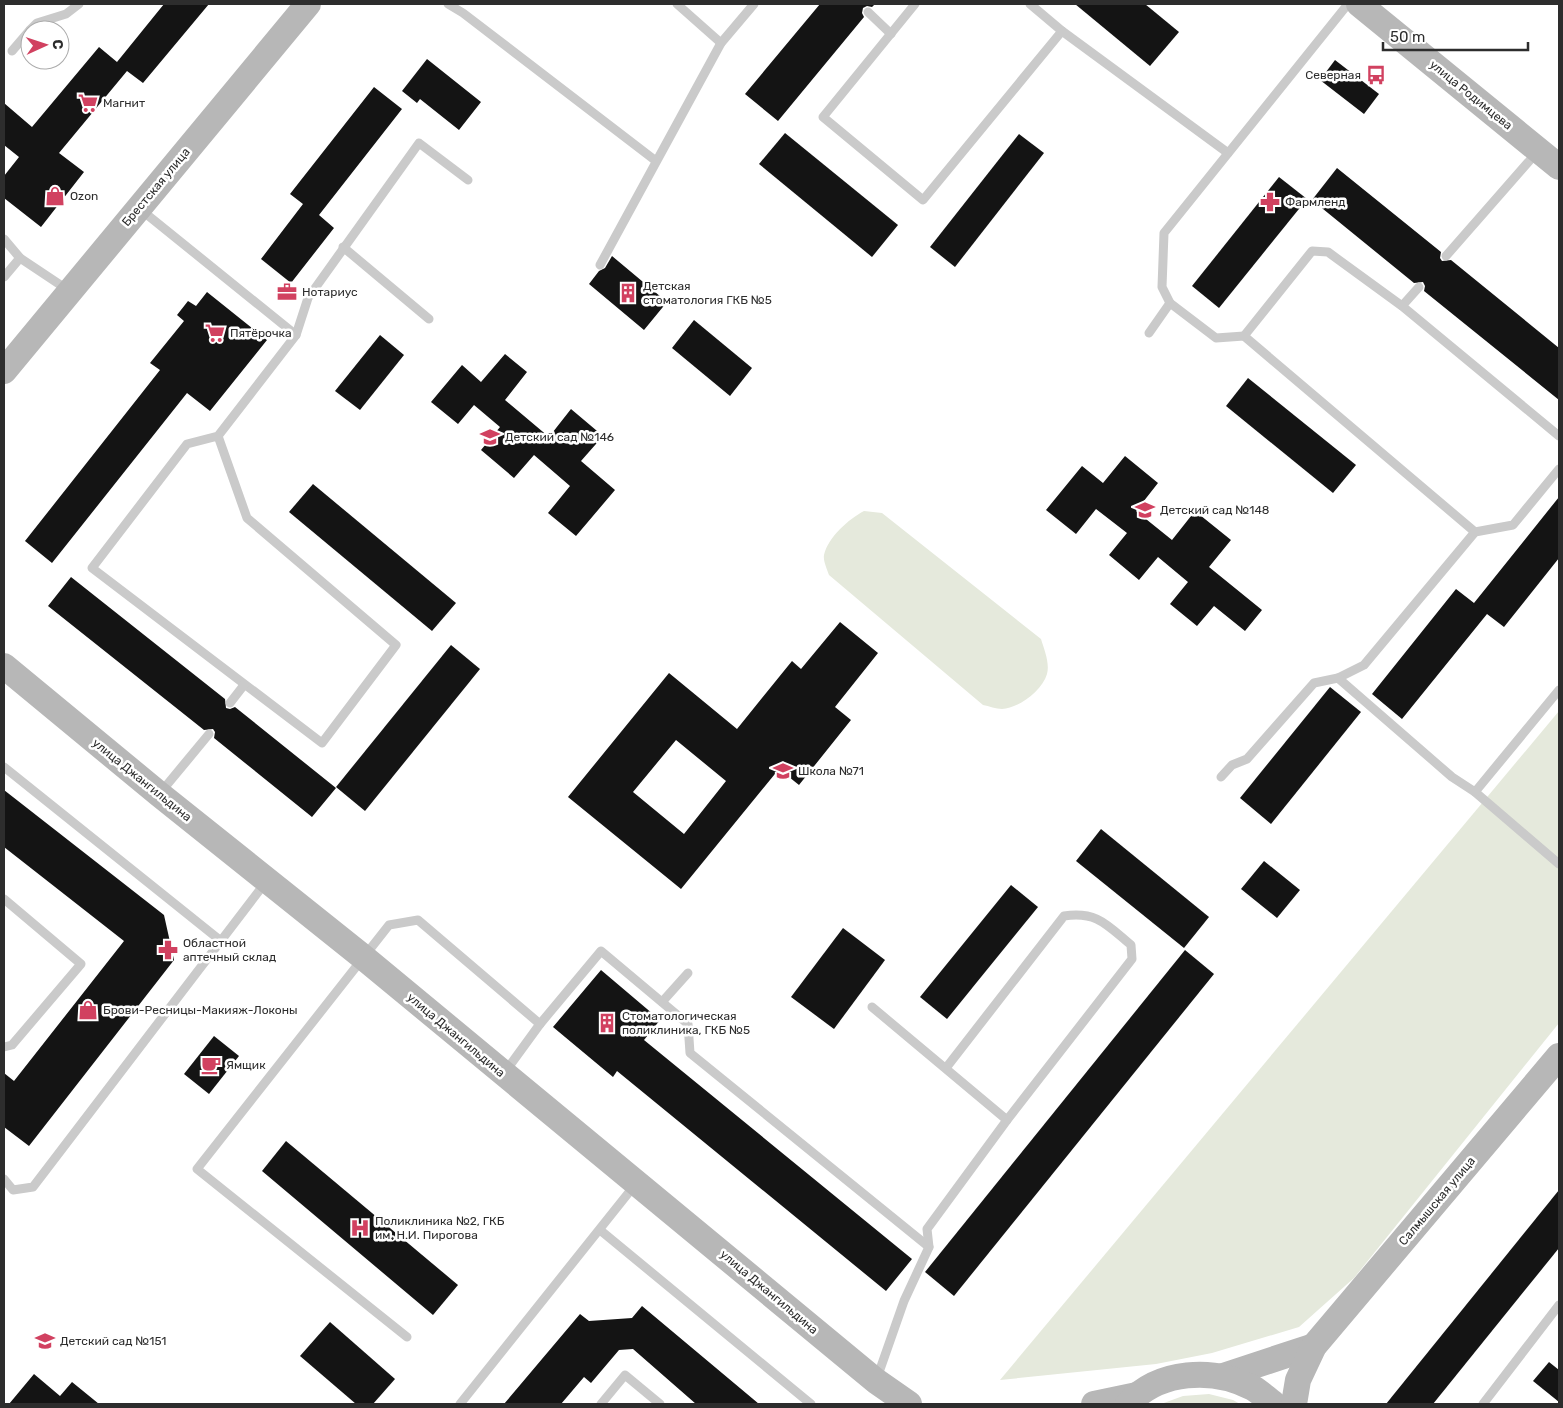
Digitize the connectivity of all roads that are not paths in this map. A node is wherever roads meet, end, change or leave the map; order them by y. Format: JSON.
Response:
{"nodes":[{"id":1,"x":79,"y":4,"type":"edge"},
{"id":2,"x":308,"y":4,"type":"edge"},
{"id":3,"x":448,"y":4,"type":"edge"},
{"id":4,"x":677,"y":4,"type":"edge"},
{"id":5,"x":754,"y":4,"type":"edge"},
{"id":6,"x":915,"y":4,"type":"edge"},
{"id":7,"x":1030,"y":4,"type":"edge"},
{"id":8,"x":1348,"y":4,"type":"edge"},
{"id":9,"x":1359,"y":4,"type":"edge"},
{"id":10,"x":868,"y":12,"type":"dead end"},
{"id":11,"x":44,"y":20,"type":"edge"},
{"id":12,"x":1062,"y":31,"type":"junction"},
{"id":13,"x":891,"y":34,"type":"junction"},
{"id":14,"x":20,"y":42,"type":"edge"},
{"id":15,"x":721,"y":44,"type":"junction"},
{"id":16,"x":12,"y":51,"type":"dead end"},
{"id":17,"x":1539,"y":151,"type":"junction"},
{"id":18,"x":1228,"y":153,"type":"junction"},
{"id":19,"x":656,"y":161,"type":"junction"},
{"id":20,"x":1559,"y":167,"type":"edge"},
{"id":21,"x":468,"y":180,"type":"dead end"},
{"id":22,"x":138,"y":208,"type":"junction"},
{"id":23,"x":4,"y":239,"type":"edge"},
{"id":24,"x":343,"y":247,"type":"junction"},
{"id":25,"x":1446,"y":256,"type":"dead end"},
{"id":26,"x":20,"y":258,"type":"junction"},
{"id":27,"x":600,"y":265,"type":"dead end"},
{"id":28,"x":4,"y":277,"type":"edge"},
{"id":29,"x":1419,"y":287,"type":"dead end"},
{"id":30,"x":69,"y":291,"type":"junction"},
{"id":31,"x":1170,"y":302,"type":"junction"},
{"id":32,"x":1402,"y":306,"type":"junction"},
{"id":33,"x":429,"y":319,"type":"dead end"},
{"id":34,"x":1149,"y":333,"type":"dead end"},
{"id":35,"x":296,"y":335,"type":"junction"},
{"id":36,"x":1244,"y":336,"type":"junction"},
{"id":37,"x":4,"y":371,"type":"edge"},
{"id":38,"x":218,"y":436,"type":"junction"},
{"id":39,"x":1559,"y":436,"type":"edge"},
{"id":40,"x":1559,"y":469,"type":"edge"},
{"id":41,"x":1475,"y":532,"type":"junction"},
{"id":42,"x":4,"y":666,"type":"edge"},
{"id":43,"x":1338,"y":678,"type":"junction"},
{"id":44,"x":244,"y":685,"type":"junction"},
{"id":45,"x":1559,"y":690,"type":"edge"},
{"id":46,"x":230,"y":703,"type":"dead end"},
{"id":47,"x":209,"y":734,"type":"dead end"},
{"id":48,"x":4,"y":767,"type":"edge"},
{"id":49,"x":1221,"y":777,"type":"dead end"},
{"id":50,"x":1475,"y":792,"type":"junction"},
{"id":51,"x":159,"y":794,"type":"junction"},
{"id":52,"x":1559,"y":864,"type":"edge"},
{"id":53,"x":267,"y":881,"type":"junction"},
{"id":54,"x":4,"y":899,"type":"edge"},
{"id":55,"x":221,"y":941,"type":"junction"},
{"id":56,"x":363,"y":957,"type":"junction"},
{"id":57,"x":688,"y":973,"type":"dead end"},
{"id":58,"x":662,"y":1002,"type":"junction"},
{"id":59,"x":872,"y":1007,"type":"dead end"},
{"id":60,"x":540,"y":1024,"type":"junction"},
{"id":61,"x":4,"y":1047,"type":"edge"},
{"id":62,"x":1559,"y":1056,"type":"edge"},
{"id":63,"x":946,"y":1068,"type":"junction"},
{"id":64,"x":504,"y":1074,"type":"junction"},
{"id":65,"x":1006,"y":1120,"type":"junction"},
{"id":66,"x":4,"y":1179,"type":"edge"},
{"id":67,"x":637,"y":1183,"type":"junction"},
{"id":68,"x":9,"y":1191,"type":"edge"},
{"id":69,"x":600,"y":1230,"type":"junction"},
{"id":70,"x":929,"y":1247,"type":"junction"},
{"id":71,"x":1559,"y":1305,"type":"edge"},
{"id":72,"x":408,"y":1337,"type":"dead end"},
{"id":73,"x":1314,"y":1346,"type":"junction"},
{"id":74,"x":1223,"y":1376,"type":"junction"},
{"id":75,"x":876,"y":1380,"type":"junction"},
{"id":76,"x":1132,"y":1399,"type":"edge"},
{"id":77,"x":460,"y":1404,"type":"edge"},
{"id":78,"x":601,"y":1404,"type":"edge"},
{"id":79,"x":660,"y":1404,"type":"edge"},
{"id":80,"x":810,"y":1404,"type":"edge"},
{"id":81,"x":909,"y":1404,"type":"edge"},
{"id":82,"x":1094,"y":1404,"type":"edge"},
{"id":83,"x":1274,"y":1404,"type":"edge"},
{"id":84,"x":1294,"y":1404,"type":"edge"},
{"id":85,"x":1483,"y":1404,"type":"edge"}],
"edges":[{"from":1,"to":11,"type":"lane"},
{"from":2,"to":22,"type":"main road","name":"Брестская улица"},
{"from":3,"to":19,"type":"lane"},
{"from":4,"to":15,"type":"lane"},
{"from":5,"to":15,"type":"lane"},
{"from":6,"to":13,"type":"lane"},
{"from":7,"to":12,"type":"lane"},
{"from":8,"to":18,"type":"lane"},
{"from":9,"to":17,"type":"main road","name":"улица Родимцева"},
{"from":10,"to":13,"type":"lane"},
{"from":12,"to":13,"type":"lane"},
{"from":12,"to":18,"type":"lane"},
{"from":14,"to":16,"type":"lane"},
{"from":15,"to":19,"type":"lane"},
{"from":17,"to":20,"type":"main road","name":"улица Родимцева"},
{"from":17,"to":25,"type":"lane"},
{"from":18,"to":31,"type":"lane"},
{"from":19,"to":27,"type":"lane"},
{"from":21,"to":24,"type":"lane"},
{"from":22,"to":30,"type":"main road","name":"Брестская улица"},
{"from":22,"to":35,"type":"lane"},
{"from":23,"to":26,"type":"lane"},
{"from":24,"to":33,"type":"lane"},
{"from":24,"to":35,"type":"lane"},
{"from":26,"to":28,"type":"lane"},
{"from":26,"to":30,"type":"lane"},
{"from":29,"to":32,"type":"lane"},
{"from":30,"to":37,"type":"main road","name":"Брестская улица"},
{"from":31,"to":34,"type":"lane"},
{"from":31,"to":36,"type":"lane"},
{"from":32,"to":36,"type":"lane"},
{"from":32,"to":39,"type":"lane"},
{"from":35,"to":38,"type":"lane"},
{"from":36,"to":41,"type":"lane"},
{"from":38,"to":44,"type":"lane"},
{"from":38,"to":44,"type":"lane"},
{"from":40,"to":41,"type":"lane"},
{"from":41,"to":43,"type":"lane"},
{"from":42,"to":51,"type":"main road","name":"улица Джангильдина"},
{"from":43,"to":49,"type":"lane"},
{"from":43,"to":50,"type":"lane"},
{"from":44,"to":46,"type":"lane"},
{"from":45,"to":50,"type":"lane"},
{"from":47,"to":51,"type":"lane"},
{"from":48,"to":55,"type":"lane"},
{"from":50,"to":52,"type":"lane"},
{"from":51,"to":53,"type":"main road","name":"улица Джангильдина"},
{"from":53,"to":55,"type":"lane"},
{"from":53,"to":56,"type":"main road","name":"улица Джангильдина"},
{"from":54,"to":61,"type":"lane"},
{"from":55,"to":68,"type":"lane"},
{"from":56,"to":60,"type":"lane"},
{"from":56,"to":64,"type":"main road","name":"улица Джангильдина"},
{"from":56,"to":72,"type":"lane"},
{"from":57,"to":58,"type":"lane"},
{"from":58,"to":60,"type":"lane"},
{"from":58,"to":70,"type":"lane"},
{"from":59,"to":63,"type":"lane"},
{"from":60,"to":64,"type":"lane"},
{"from":62,"to":73,"type":"main road","name":"Салмышская улица"},
{"from":63,"to":65,"type":"lane"},
{"from":63,"to":65,"type":"lane"},
{"from":64,"to":67,"type":"main road","name":"улица Джангильдина"},
{"from":65,"to":70,"type":"lane"},
{"from":66,"to":68,"type":"lane"},
{"from":67,"to":69,"type":"lane"},
{"from":67,"to":75,"type":"main road","name":"улица Джангильдина"},
{"from":69,"to":77,"type":"lane"},
{"from":69,"to":80,"type":"lane"},
{"from":70,"to":75,"type":"lane"},
{"from":71,"to":85,"type":"lane"},
{"from":73,"to":74,"type":"main road"},
{"from":73,"to":84,"type":"main road","name":"Салмышская улица"},
{"from":74,"to":76,"type":"main road"},
{"from":74,"to":83,"type":"main road"},
{"from":75,"to":81,"type":"main road","name":"улица Джангильдина"},
{"from":76,"to":82,"type":"main road"},
{"from":78,"to":79,"type":"lane"}]}
